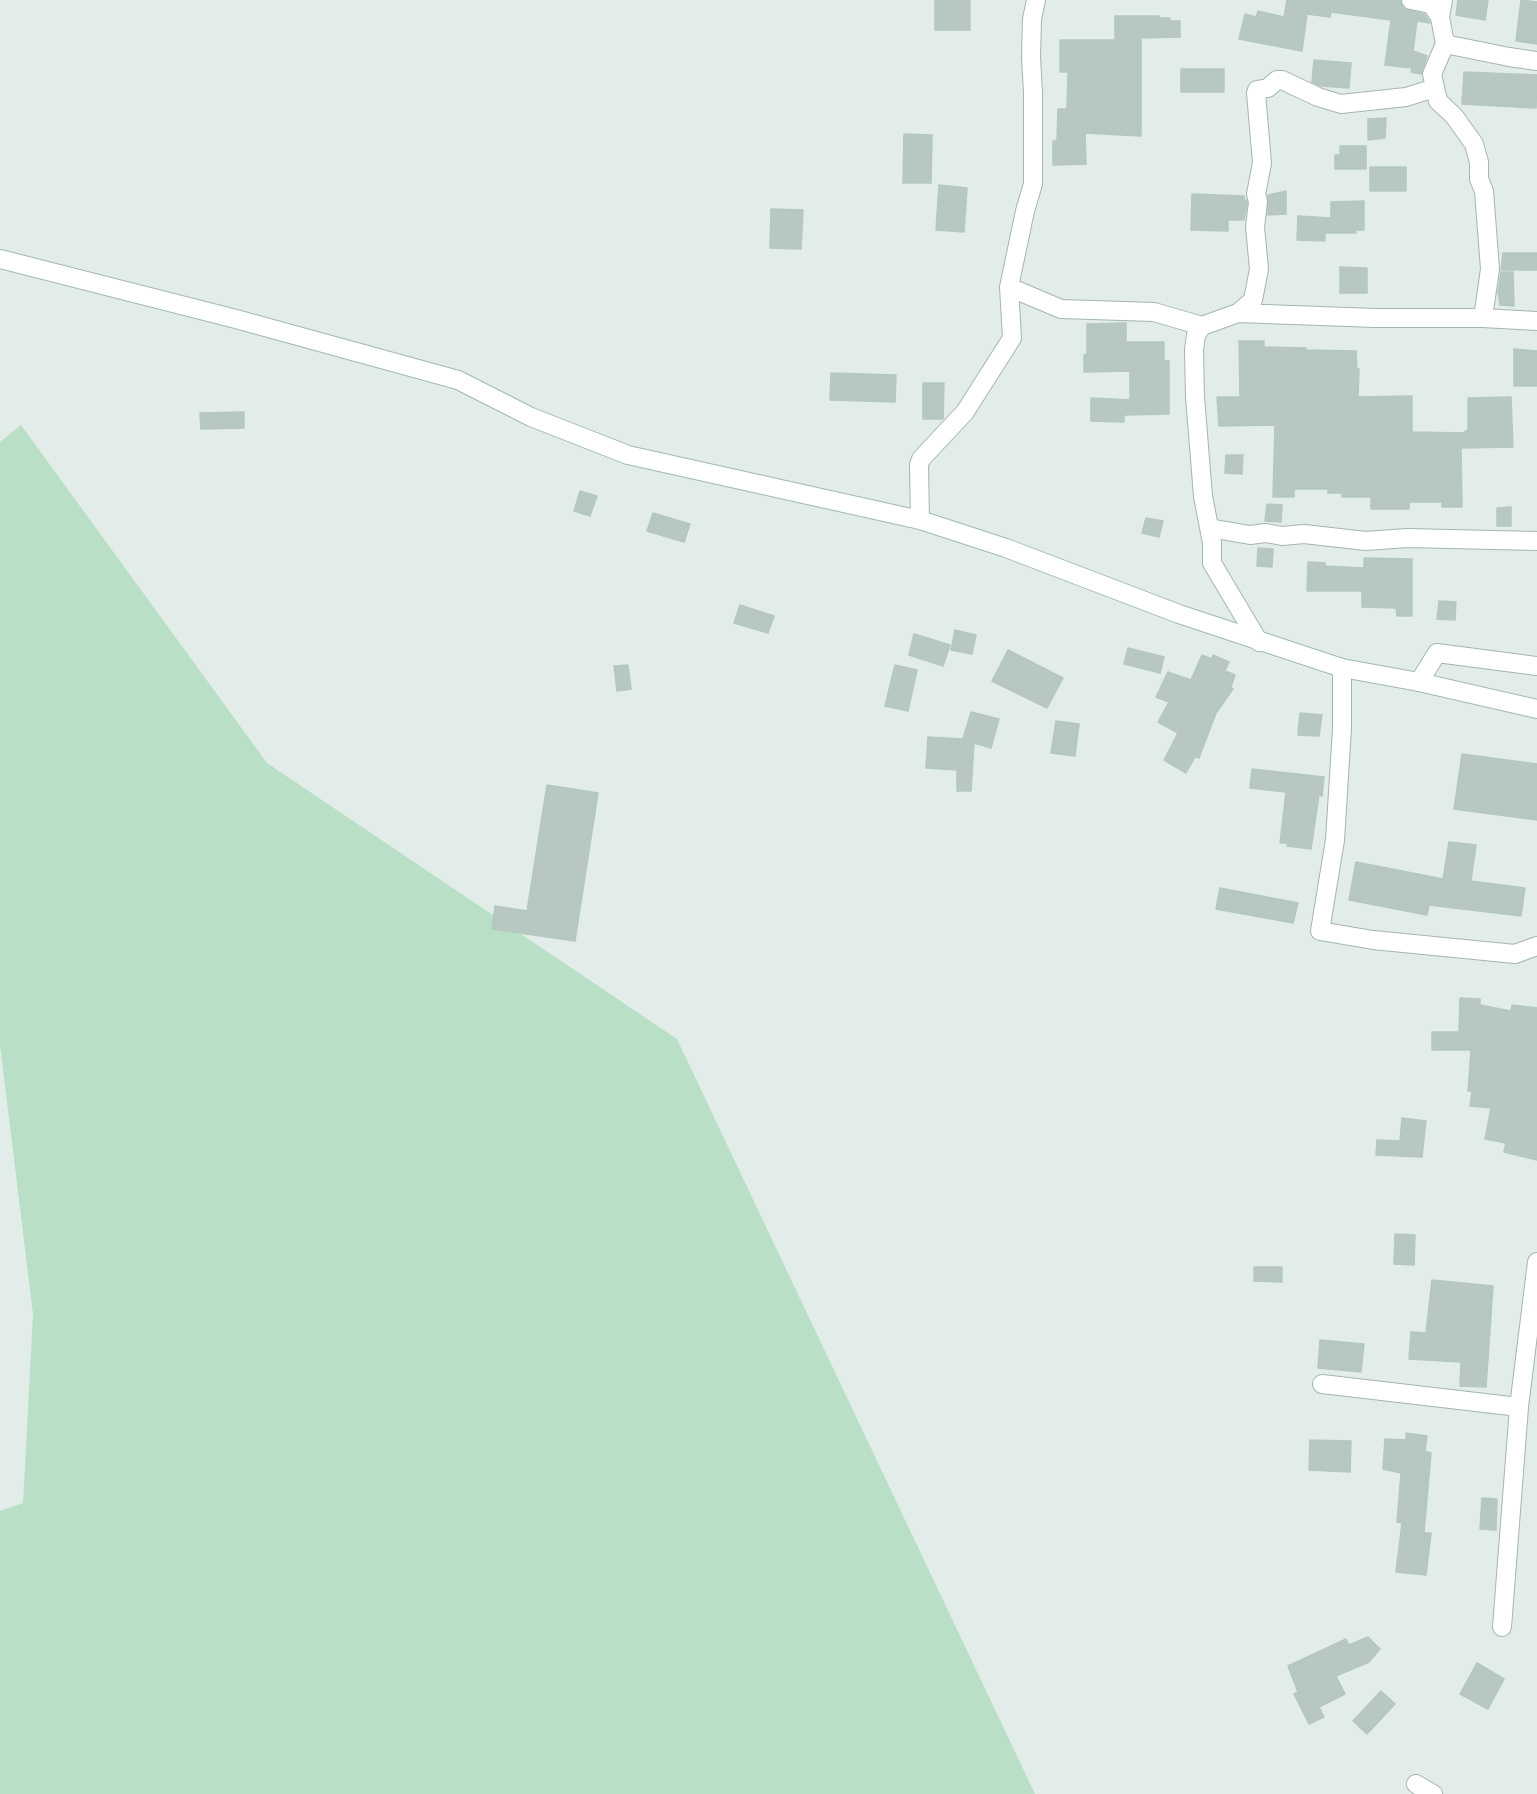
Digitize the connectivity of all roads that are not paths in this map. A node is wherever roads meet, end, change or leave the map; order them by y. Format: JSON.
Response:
{"nodes":[{"id":1,"x":1036,"y":0,"type":"edge"},
{"id":2,"x":1411,"y":0,"type":"edge"},
{"id":3,"x":1441,"y":9,"type":"edge"},
{"id":4,"x":1445,"y":44,"type":"junction"},
{"id":5,"x":1537,"y":61,"type":"edge"},
{"id":6,"x":1435,"y":88,"type":"junction"},
{"id":7,"x":0,"y":259,"type":"edge"},
{"id":8,"x":1009,"y":287,"type":"junction"},
{"id":9,"x":1238,"y":313,"type":"junction"},
{"id":10,"x":1483,"y":318,"type":"junction"},
{"id":11,"x":1537,"y":321,"type":"edge"},
{"id":12,"x":1202,"y":326,"type":"junction"},
{"id":13,"x":920,"y":520,"type":"junction"},
{"id":14,"x":1209,"y":528,"type":"junction"},
{"id":15,"x":1232,"y":532,"type":"junction"},
{"id":16,"x":1537,"y":541,"type":"edge"},
{"id":17,"x":1212,"y":555,"type":"junction"},
{"id":18,"x":1259,"y":642,"type":"junction"},
{"id":19,"x":1537,"y":666,"type":"edge"},
{"id":20,"x":1342,"y":668,"type":"junction"},
{"id":21,"x":1419,"y":682,"type":"junction"},
{"id":22,"x":1537,"y":709,"type":"edge"},
{"id":23,"x":1537,"y":946,"type":"edge"},
{"id":24,"x":1537,"y":1262,"type":"edge"},
{"id":25,"x":1322,"y":1384,"type":"dead end"},
{"id":26,"x":1519,"y":1407,"type":"junction"},
{"id":27,"x":1502,"y":1627,"type":"dead end"},
{"id":28,"x":1416,"y":1784,"type":"dead end"},
{"id":29,"x":1433,"y":1794,"type":"edge"}],
"edges":[{"from":1,"to":8,"type":"street"},
{"from":2,"to":3,"type":"street"},
{"from":3,"to":4,"type":"street"},
{"from":4,"to":5,"type":"street"},
{"from":4,"to":6,"type":"street"},
{"from":6,"to":9,"type":"street"},
{"from":6,"to":10,"type":"street"},
{"from":7,"to":13,"type":"street"},
{"from":8,"to":12,"type":"street"},
{"from":8,"to":13,"type":"street"},
{"from":9,"to":10,"type":"street"},
{"from":9,"to":12,"type":"street"},
{"from":10,"to":11,"type":"street"},
{"from":12,"to":14,"type":"street"},
{"from":13,"to":18,"type":"street"},
{"from":14,"to":15,"type":"street"},
{"from":14,"to":17,"type":"street"},
{"from":15,"to":16,"type":"street"},
{"from":15,"to":17,"type":"street"},
{"from":17,"to":18,"type":"street"},
{"from":18,"to":20,"type":"street"},
{"from":19,"to":21,"type":"street"},
{"from":20,"to":21,"type":"street"},
{"from":20,"to":23,"type":"street"},
{"from":21,"to":22,"type":"street"},
{"from":24,"to":26,"type":"street"},
{"from":25,"to":26,"type":"street"},
{"from":26,"to":27,"type":"street"},
{"from":28,"to":29,"type":"street"}]}
